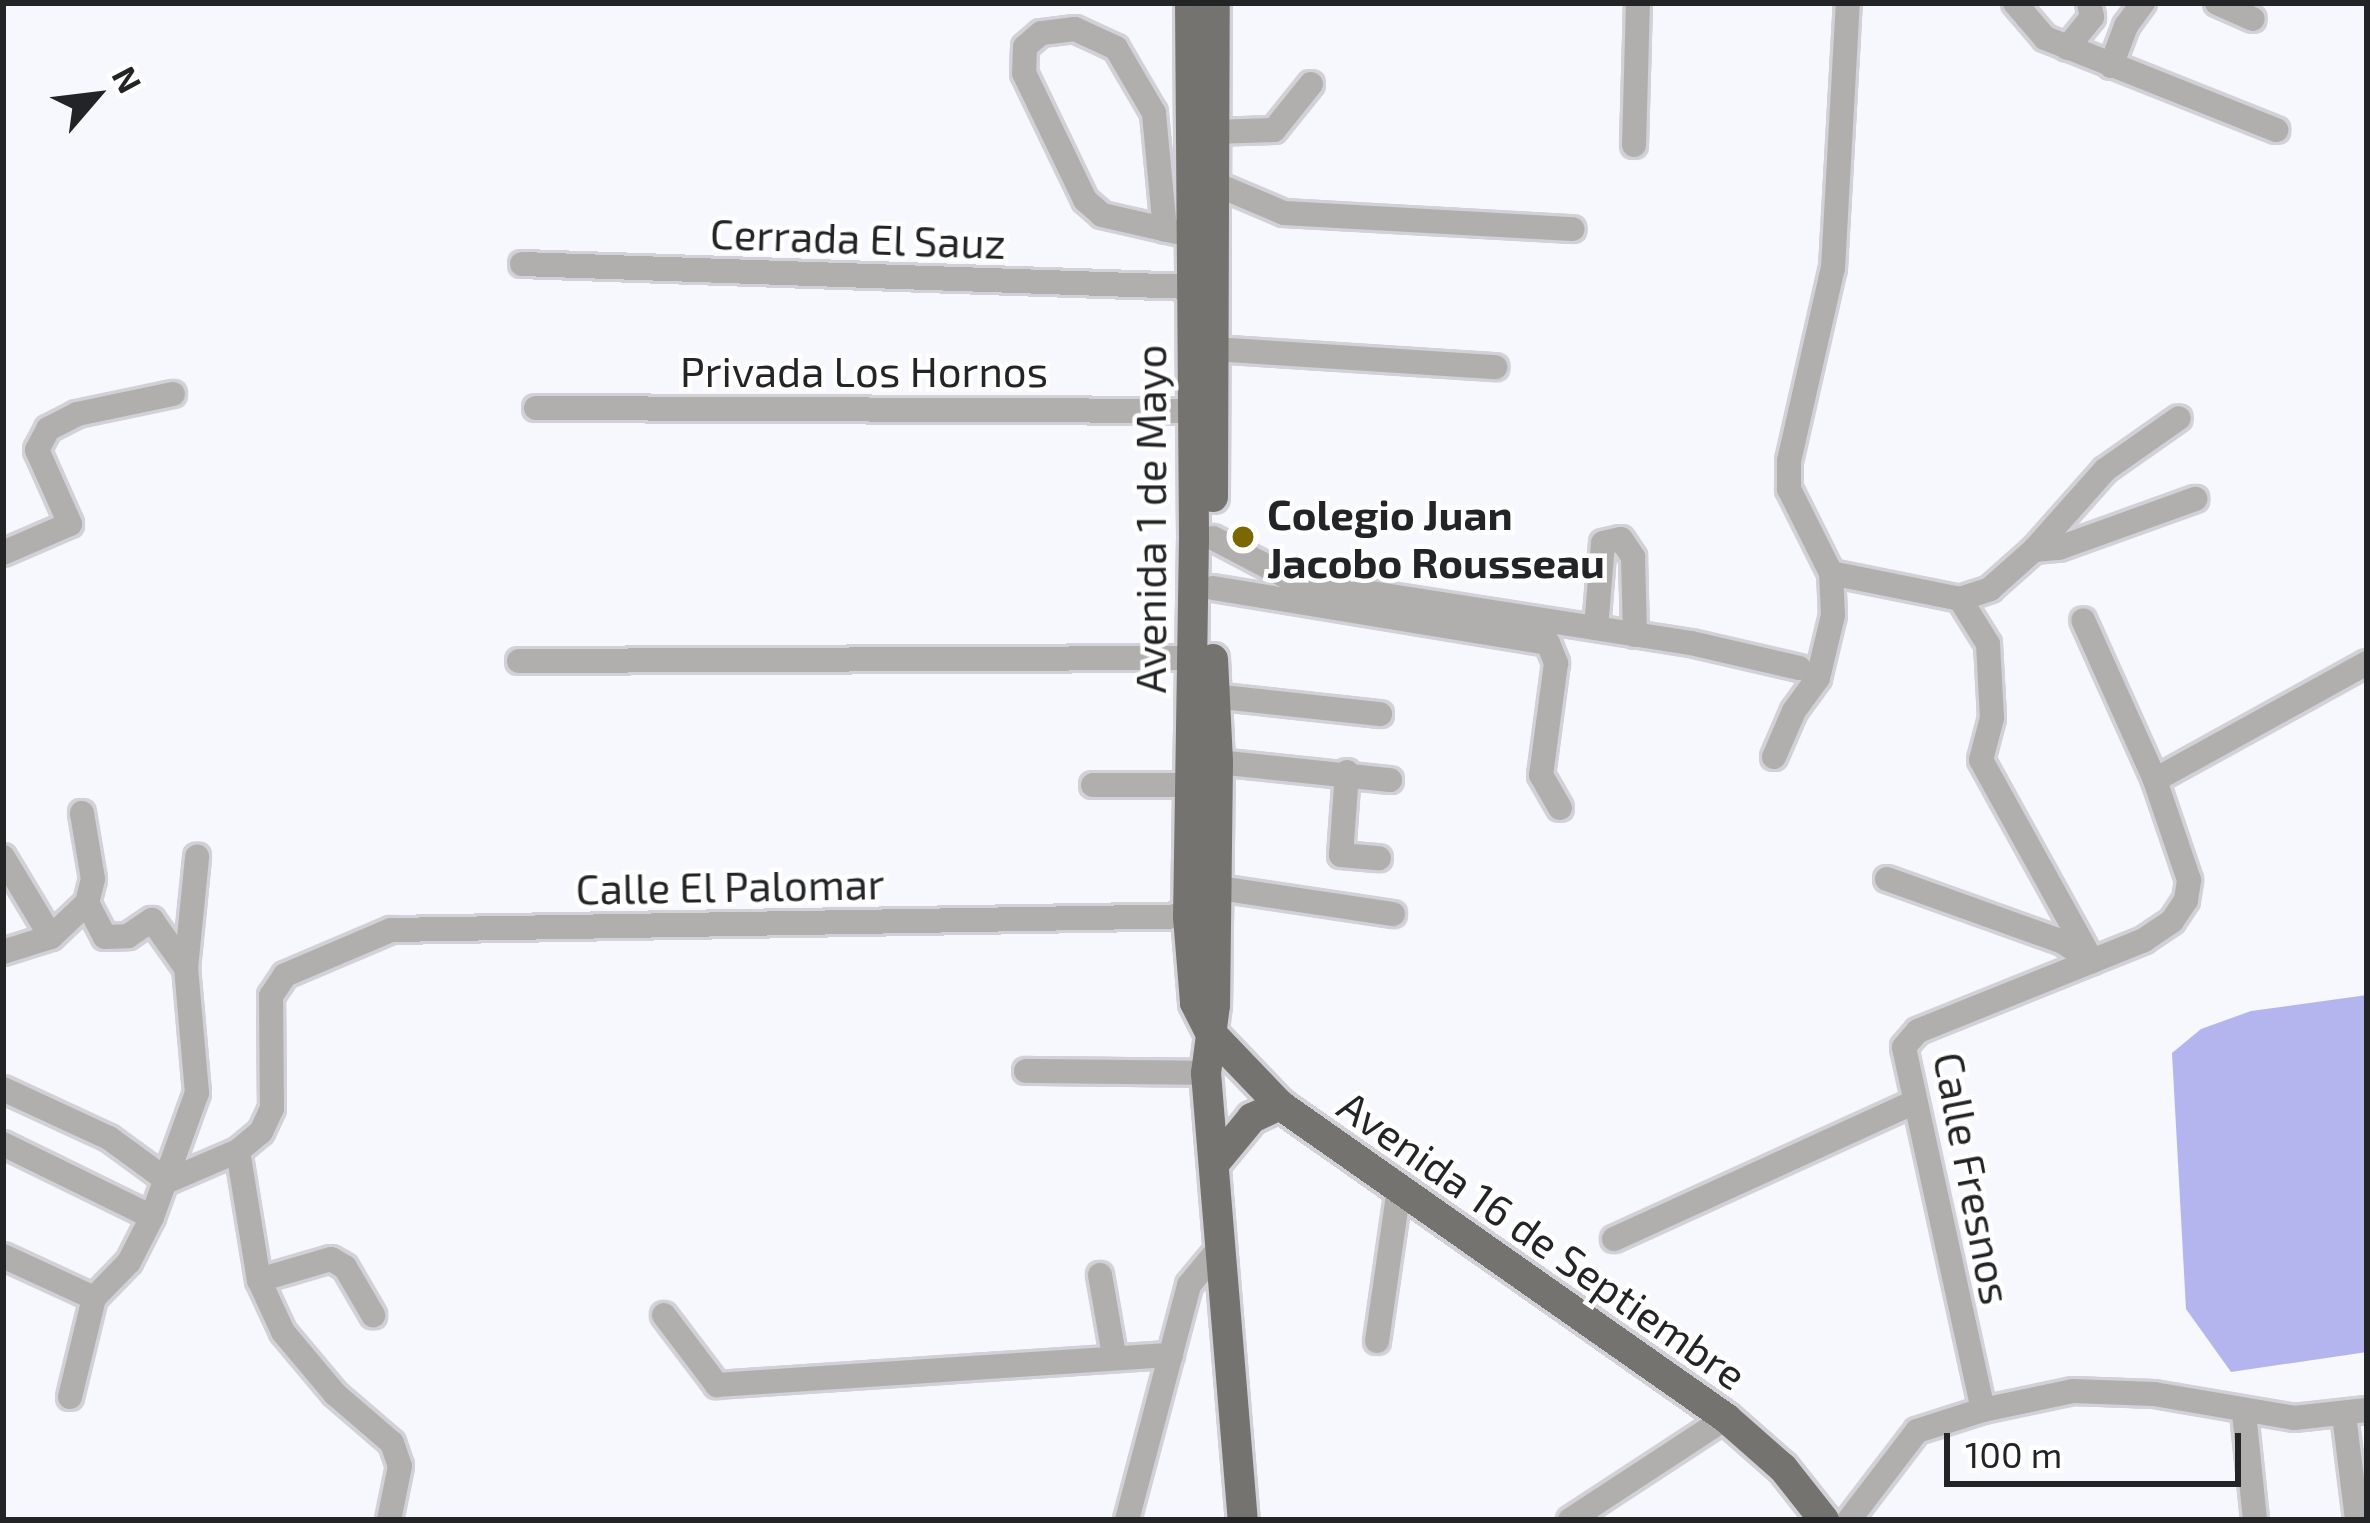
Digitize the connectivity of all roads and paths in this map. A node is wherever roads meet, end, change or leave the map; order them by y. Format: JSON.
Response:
{"nodes":[{"id":1,"x":1190,"y":3,"type":"edge"},
{"id":2,"x":1215,"y":3,"type":"edge"},
{"id":3,"x":1638,"y":3,"type":"edge"},
{"id":4,"x":1848,"y":3,"type":"edge"},
{"id":5,"x":2015,"y":3,"type":"edge"},
{"id":6,"x":2089,"y":3,"type":"edge"},
{"id":7,"x":2143,"y":3,"type":"edge"},
{"id":8,"x":2217,"y":3,"type":"edge"},
{"id":9,"x":2253,"y":19,"type":"dead end"},
{"id":10,"x":2067,"y":48,"type":"junction"},
{"id":11,"x":2111,"y":66,"type":"junction"},
{"id":12,"x":1311,"y":84,"type":"dead end"},
{"id":13,"x":2276,"y":130,"type":"dead end"},
{"id":14,"x":1214,"y":131,"type":"junction"},
{"id":15,"x":1634,"y":145,"type":"dead end"},
{"id":16,"x":1213,"y":183,"type":"junction"},
{"id":17,"x":1573,"y":229,"type":"dead end"},
{"id":18,"x":1178,"y":232,"type":"junction"},
{"id":19,"x":522,"y":264,"type":"dead end"},
{"id":20,"x":1192,"y":287,"type":"junction"},
{"id":21,"x":1214,"y":349,"type":"junction"},
{"id":22,"x":1495,"y":367,"type":"dead end"},
{"id":23,"x":173,"y":394,"type":"dead end"},
{"id":24,"x":536,"y":408,"type":"dead end"},
{"id":25,"x":1192,"y":411,"type":"junction"},
{"id":26,"x":2179,"y":418,"type":"dead end"},
{"id":27,"x":2195,"y":499,"type":"dead end"},
{"id":28,"x":1213,"y":538,"type":"junction"},
{"id":29,"x":2034,"y":550,"type":"junction"},
{"id":30,"x":3,"y":553,"type":"edge"},
{"id":31,"x":1831,"y":573,"type":"junction"},
{"id":32,"x":1213,"y":588,"type":"junction"},
{"id":33,"x":1960,"y":598,"type":"junction"},
{"id":34,"x":2083,"y":620,"type":"dead end"},
{"id":35,"x":1596,"y":628,"type":"junction"},
{"id":36,"x":1635,"y":634,"type":"junction"},
{"id":37,"x":1193,"y":658,"type":"junction"},
{"id":38,"x":519,"y":661,"type":"dead end"},
{"id":39,"x":2367,"y":663,"type":"edge"},
{"id":40,"x":1799,"y":668,"type":"dead end"},
{"id":41,"x":1213,"y":696,"type":"junction"},
{"id":42,"x":1380,"y":714,"type":"dead end"},
{"id":43,"x":1774,"y":757,"type":"dead end"},
{"id":44,"x":1218,"y":762,"type":"junction"},
{"id":45,"x":1347,"y":772,"type":"junction"},
{"id":46,"x":1390,"y":780,"type":"dead end"},
{"id":47,"x":2155,"y":780,"type":"junction"},
{"id":48,"x":1093,"y":785,"type":"dead end"},
{"id":49,"x":1189,"y":785,"type":"junction"},
{"id":50,"x":1560,"y":808,"type":"dead end"},
{"id":51,"x":82,"y":813,"type":"dead end"},
{"id":52,"x":3,"y":857,"type":"edge"},
{"id":53,"x":197,"y":857,"type":"dead end"},
{"id":54,"x":1379,"y":858,"type":"dead end"},
{"id":55,"x":1887,"y":879,"type":"dead end"},
{"id":56,"x":87,"y":903,"type":"junction"},
{"id":57,"x":1204,"y":906,"type":"junction"},
{"id":58,"x":1393,"y":914,"type":"dead end"},
{"id":59,"x":51,"y":937,"type":"junction"},
{"id":60,"x":3,"y":952,"type":"edge"},
{"id":61,"x":2092,"y":961,"type":"junction"},
{"id":62,"x":186,"y":968,"type":"junction"},
{"id":63,"x":1210,"y":1032,"type":"junction"},
{"id":64,"x":1026,"y":1071,"type":"dead end"},
{"id":65,"x":1206,"y":1073,"type":"junction"},
{"id":66,"x":1254,"y":1081,"type":"junction"},
{"id":67,"x":3,"y":1089,"type":"edge"},
{"id":68,"x":1915,"y":1102,"type":"junction"},
{"id":69,"x":1280,"y":1105,"type":"junction"},
{"id":70,"x":1208,"y":1108,"type":"junction"},
{"id":71,"x":3,"y":1144,"type":"edge"},
{"id":72,"x":238,"y":1151,"type":"junction"},
{"id":73,"x":1214,"y":1164,"type":"junction"},
{"id":74,"x":168,"y":1181,"type":"junction"},
{"id":75,"x":1399,"y":1188,"type":"junction"},
{"id":76,"x":152,"y":1217,"type":"junction"},
{"id":77,"x":1614,"y":1238,"type":"dead end"},
{"id":78,"x":1218,"y":1250,"type":"junction"},
{"id":79,"x":3,"y":1256,"type":"edge"},
{"id":80,"x":1100,"y":1275,"type":"dead end"},
{"id":81,"x":259,"y":1280,"type":"junction"},
{"id":82,"x":94,"y":1298,"type":"junction"},
{"id":83,"x":373,"y":1315,"type":"dead end"},
{"id":84,"x":664,"y":1315,"type":"dead end"},
{"id":85,"x":1377,"y":1341,"type":"dead end"},
{"id":86,"x":1114,"y":1355,"type":"junction"},
{"id":87,"x":1171,"y":1355,"type":"junction"},
{"id":88,"x":70,"y":1397,"type":"dead end"},
{"id":89,"x":1983,"y":1410,"type":"junction"},
{"id":90,"x":2355,"y":1412,"type":"edge"},
{"id":91,"x":2244,"y":1413,"type":"junction"},
{"id":92,"x":1726,"y":1418,"type":"junction"},
{"id":93,"x":388,"y":1520,"type":"edge"},
{"id":94,"x":1127,"y":1520,"type":"edge"},
{"id":95,"x":1243,"y":1520,"type":"edge"},
{"id":96,"x":1570,"y":1520,"type":"edge"},
{"id":97,"x":1823,"y":1520,"type":"edge"},
{"id":98,"x":1849,"y":1520,"type":"edge"},
{"id":99,"x":2255,"y":1520,"type":"edge"},
{"id":100,"x":2357,"y":1520,"type":"edge"}],
"edges":[{"from":1,"to":18,"type":"main road","name":"Avenida 1 de Mayo"},
{"from":2,"to":14,"type":"main road","name":"Avenida 1 de Mayo"},
{"from":3,"to":15,"type":"street"},
{"from":4,"to":31,"type":"street"},
{"from":5,"to":10,"type":"street"},
{"from":6,"to":10,"type":"street"},
{"from":7,"to":11,"type":"street"},
{"from":8,"to":9,"type":"street"},
{"from":10,"to":11,"type":"street"},
{"from":11,"to":13,"type":"street"},
{"from":12,"to":14,"type":"street"},
{"from":14,"to":16,"type":"main road","name":"Avenida 1 de Mayo"},
{"from":16,"to":17,"type":"street"},
{"from":16,"to":21,"type":"main road","name":"Avenida 1 de Mayo"},
{"from":18,"to":18,"type":"street"},
{"from":18,"to":20,"type":"main road","name":"Avenida 1 de Mayo"},
{"from":19,"to":20,"type":"street","name":"Cerrada El Sauz"},
{"from":20,"to":25,"type":"main road","name":"Avenida 1 de Mayo"},
{"from":21,"to":22,"type":"street"},
{"from":21,"to":28,"type":"main road","name":"Avenida 1 de Mayo"},
{"from":23,"to":30,"type":"street"},
{"from":24,"to":25,"type":"street","name":"Privada Los Hornos"},
{"from":25,"to":37,"type":"main road","name":"Avenida 1 de Mayo"},
{"from":26,"to":29,"type":"street"},
{"from":27,"to":29,"type":"street"},
{"from":28,"to":32,"type":"main road","name":"Avenida 1 de Mayo"},
{"from":28,"to":35,"type":"street"},
{"from":29,"to":33,"type":"street"},
{"from":31,"to":33,"type":"street"},
{"from":31,"to":43,"type":"street"},
{"from":32,"to":41,"type":"main road","name":"Avenida 1 de Mayo"},
{"from":32,"to":50,"type":"street"},
{"from":33,"to":61,"type":"street"},
{"from":34,"to":47,"type":"street","name":"Calle Fresnos"},
{"from":35,"to":36,"type":"street"},
{"from":35,"to":36,"type":"street"},
{"from":36,"to":40,"type":"street"},
{"from":37,"to":38,"type":"street"},
{"from":37,"to":49,"type":"main road","name":"Avenida 1 de Mayo"},
{"from":39,"to":47,"type":"street"},
{"from":41,"to":42,"type":"street"},
{"from":41,"to":44,"type":"main road","name":"Avenida 1 de Mayo"},
{"from":44,"to":45,"type":"street"},
{"from":44,"to":57,"type":"main road","name":"Avenida 1 de Mayo"},
{"from":45,"to":46,"type":"street"},
{"from":45,"to":54,"type":"street"},
{"from":47,"to":61,"type":"street","name":"Calle Fresnos"},
{"from":48,"to":49,"type":"street"},
{"from":49,"to":57,"type":"main road","name":"Avenida 1 de Mayo"},
{"from":51,"to":56,"type":"street"},
{"from":52,"to":59,"type":"street"},
{"from":53,"to":62,"type":"street"},
{"from":55,"to":61,"type":"street"},
{"from":56,"to":59,"type":"street"},
{"from":56,"to":62,"type":"street"},
{"from":57,"to":58,"type":"street","name":"Calle El Palomar"},
{"from":57,"to":63,"type":"main road","name":"Avenida 1 de Mayo"},
{"from":57,"to":72,"type":"street","name":"Calle El Palomar"},
{"from":59,"to":60,"type":"street"},
{"from":61,"to":68,"type":"street","name":"Calle Fresnos"},
{"from":62,"to":74,"type":"street"},
{"from":63,"to":65,"type":"main road","name":"Avenida 1 de Mayo"},
{"from":63,"to":66,"type":"main road","name":"Avenida 16 de Septiembre"},
{"from":64,"to":65,"type":"street"},
{"from":65,"to":70,"type":"main road","name":"Avenida 1 de Mayo"},
{"from":66,"to":69,"type":"main road","name":"Avenida 16 de Septiembre"},
{"from":66,"to":70,"type":"main road"},
{"from":67,"to":74,"type":"street"},
{"from":68,"to":77,"type":"street"},
{"from":68,"to":89,"type":"street","name":"Calle Fresnos"},
{"from":69,"to":73,"type":"main road"},
{"from":69,"to":75,"type":"main road","name":"Avenida 16 de Septiembre"},
{"from":70,"to":73,"type":"main road","name":"Avenida 1 de Mayo"},
{"from":71,"to":76,"type":"street"},
{"from":72,"to":74,"type":"street"},
{"from":72,"to":81,"type":"street"},
{"from":73,"to":78,"type":"main road","name":"Avenida 1 de Mayo"},
{"from":74,"to":76,"type":"street"},
{"from":75,"to":85,"type":"street"},
{"from":75,"to":92,"type":"main road","name":"Avenida 16 de Septiembre"},
{"from":76,"to":82,"type":"street"},
{"from":78,"to":87,"type":"street"},
{"from":78,"to":95,"type":"main road","name":"Avenida 1 de Mayo"},
{"from":79,"to":82,"type":"street"},
{"from":80,"to":86,"type":"street"},
{"from":81,"to":83,"type":"street"},
{"from":81,"to":93,"type":"street"},
{"from":82,"to":88,"type":"street"},
{"from":84,"to":86,"type":"street"},
{"from":86,"to":87,"type":"street"},
{"from":87,"to":94,"type":"street"},
{"from":89,"to":91,"type":"street"},
{"from":89,"to":98,"type":"street"},
{"from":90,"to":91,"type":"street"},
{"from":90,"to":100,"type":"street"},
{"from":91,"to":99,"type":"street"},
{"from":92,"to":96,"type":"street"},
{"from":92,"to":97,"type":"main road","name":"Avenida 16 de Septiembre"}]}
